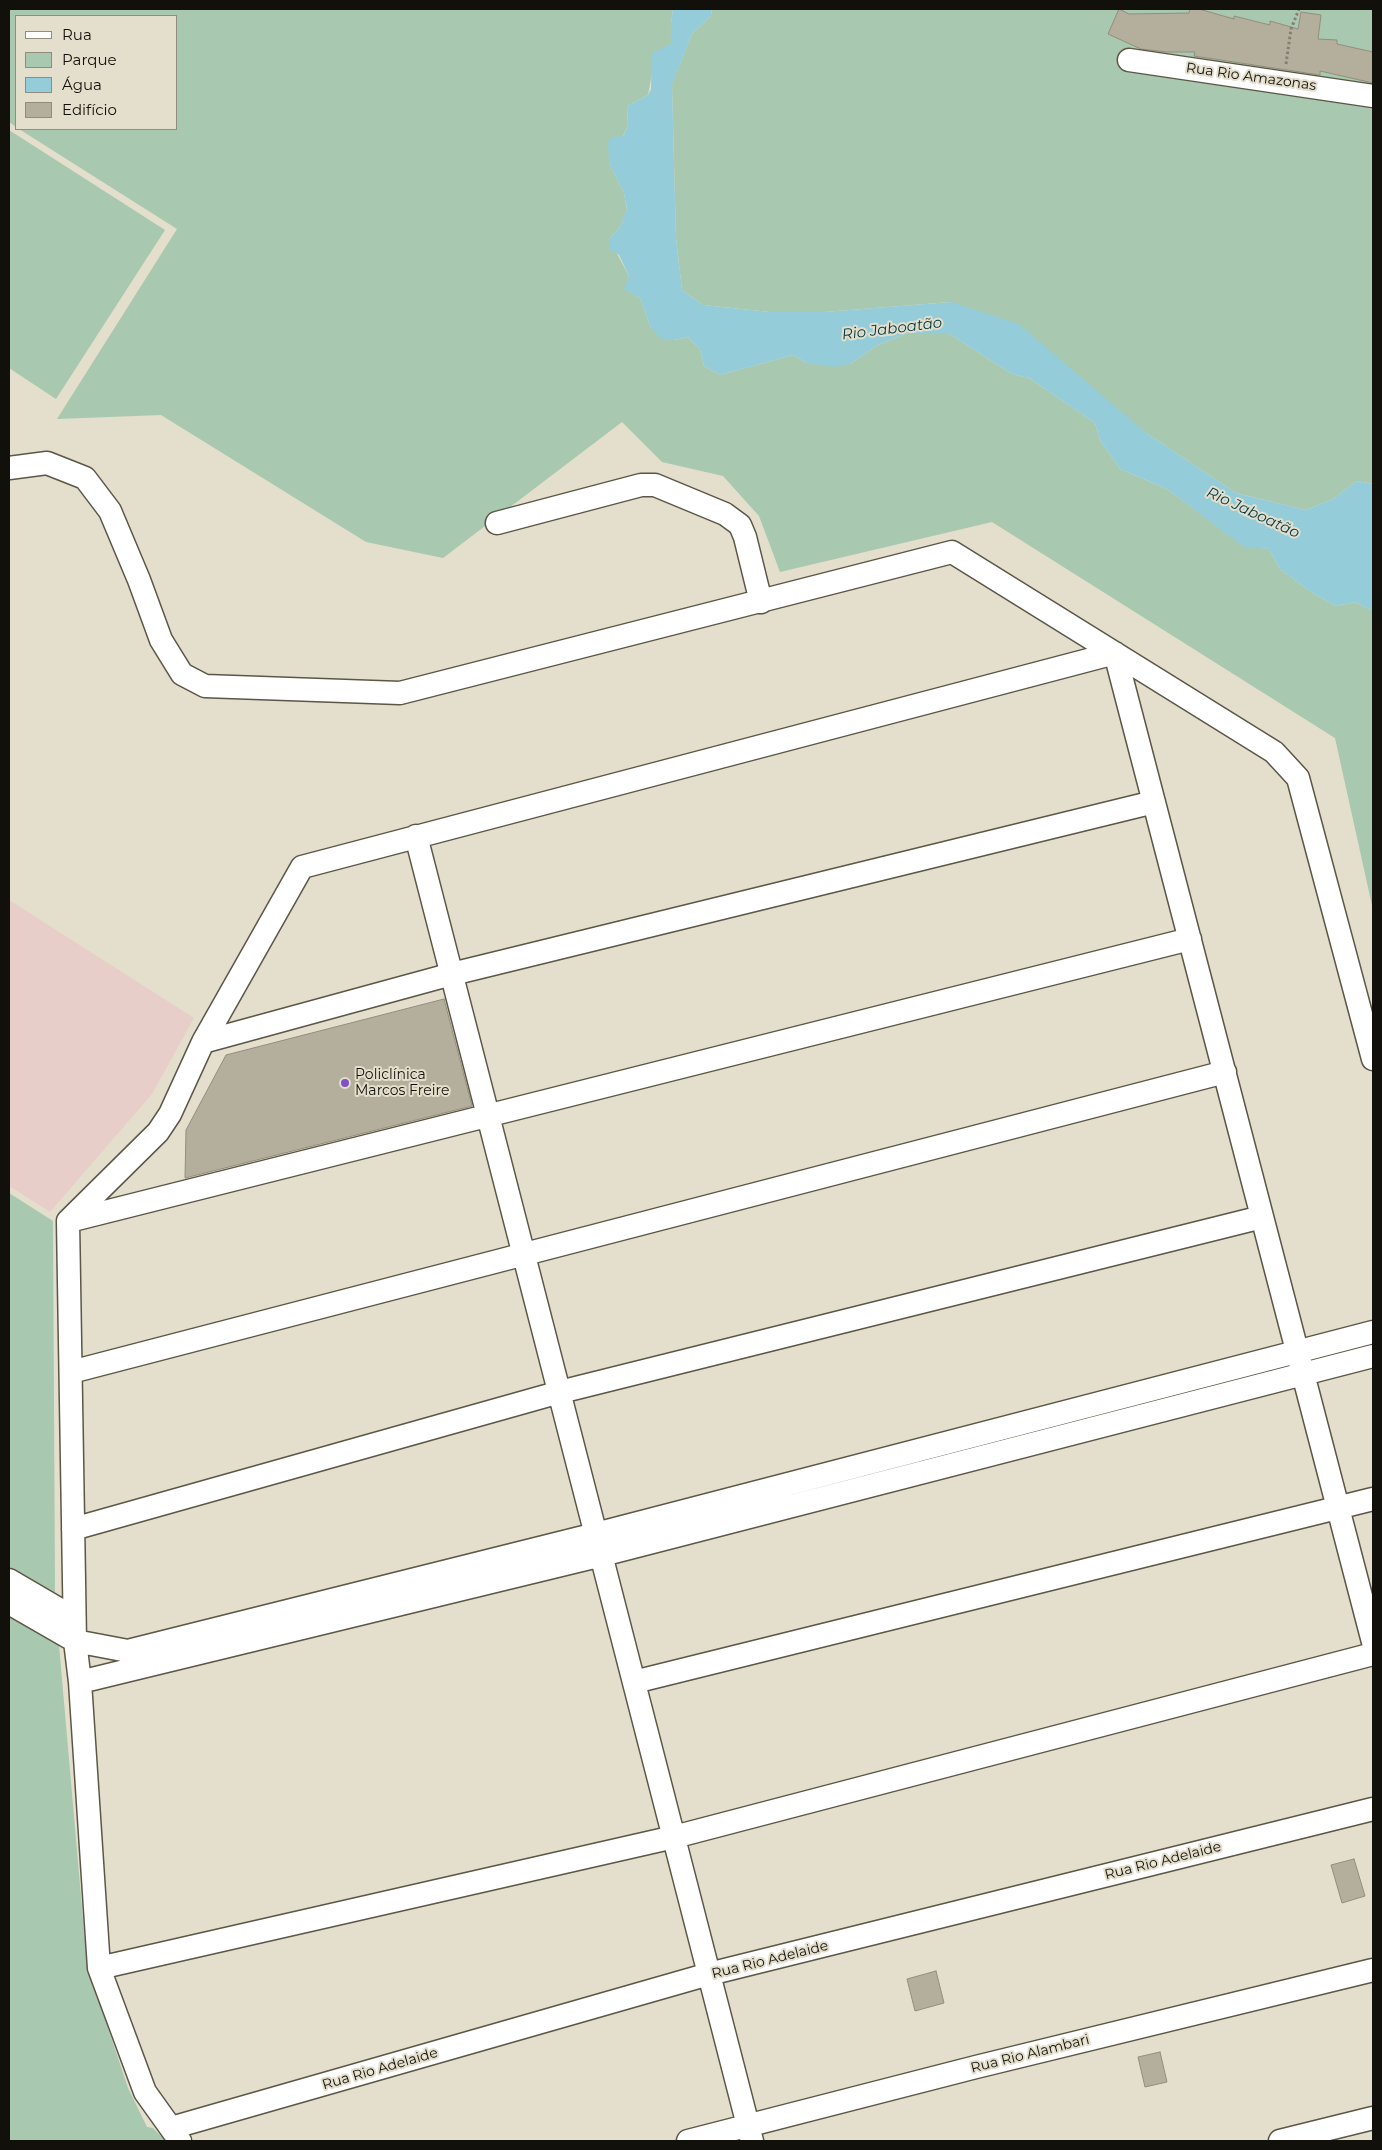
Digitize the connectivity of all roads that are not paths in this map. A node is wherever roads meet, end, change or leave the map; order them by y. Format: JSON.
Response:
{"nodes":[{"id":1,"x":1129,"y":60,"type":"dead end"},
{"id":2,"x":1373,"y":96,"type":"edge"},
{"id":3,"x":9,"y":468,"type":"edge"},
{"id":4,"x":497,"y":523,"type":"dead end"},
{"id":5,"x":760,"y":602,"type":"junction"},
{"id":6,"x":1115,"y":653,"type":"junction"},
{"id":7,"x":1154,"y":802,"type":"junction"},
{"id":8,"x":416,"y":836,"type":"junction"},
{"id":9,"x":1190,"y":939,"type":"junction"},
{"id":10,"x":452,"y":974,"type":"junction"},
{"id":11,"x":203,"y":1042,"type":"junction"},
{"id":12,"x":1373,"y":1059,"type":"edge"},
{"id":13,"x":1224,"y":1072,"type":"junction"},
{"id":14,"x":488,"y":1115,"type":"junction"},
{"id":15,"x":1262,"y":1217,"type":"junction"},
{"id":16,"x":68,"y":1221,"type":"junction"},
{"id":17,"x":524,"y":1254,"type":"junction"},
{"id":18,"x":1373,"y":1332,"type":"edge"},
{"id":19,"x":1297,"y":1351,"type":"junction"},
{"id":20,"x":1373,"y":1356,"type":"edge"},
{"id":21,"x":71,"y":1372,"type":"junction"},
{"id":22,"x":1303,"y":1375,"type":"junction"},
{"id":23,"x":560,"y":1392,"type":"junction"},
{"id":24,"x":1373,"y":1499,"type":"edge"},
{"id":25,"x":1338,"y":1507,"type":"junction"},
{"id":26,"x":73,"y":1529,"type":"junction"},
{"id":27,"x":596,"y":1534,"type":"junction"},
{"id":28,"x":602,"y":1555,"type":"junction"},
{"id":29,"x":9,"y":1580,"type":"edge"},
{"id":30,"x":9,"y":1603,"type":"edge"},
{"id":31,"x":74,"y":1618,"type":"junction"},
{"id":32,"x":75,"y":1641,"type":"junction"},
{"id":33,"x":1373,"y":1642,"type":"edge"},
{"id":34,"x":1373,"y":1654,"type":"edge"},
{"id":35,"x":80,"y":1682,"type":"junction"},
{"id":36,"x":634,"y":1682,"type":"junction"},
{"id":37,"x":1373,"y":1808,"type":"edge"},
{"id":38,"x":674,"y":1837,"type":"junction"},
{"id":39,"x":99,"y":1968,"type":"junction"},
{"id":40,"x":1373,"y":1970,"type":"edge"},
{"id":41,"x":710,"y":1974,"type":"junction"},
{"id":42,"x":1373,"y":2118,"type":"edge"},
{"id":43,"x":750,"y":2134,"type":"edge"},
{"id":44,"x":176,"y":2135,"type":"edge"},
{"id":45,"x":688,"y":2141,"type":"edge"},
{"id":46,"x":1280,"y":2141,"type":"edge"}],
"edges":[{"from":1,"to":2,"type":"street","name":"Rua Rio Amazonas"},
{"from":3,"to":5,"type":"street"},
{"from":4,"to":5,"type":"street"},
{"from":5,"to":6,"type":"street"},
{"from":6,"to":7,"type":"street"},
{"from":6,"to":8,"type":"street"},
{"from":6,"to":12,"type":"street"},
{"from":7,"to":9,"type":"street"},
{"from":7,"to":10,"type":"street"},
{"from":8,"to":10,"type":"street"},
{"from":8,"to":11,"type":"street"},
{"from":9,"to":13,"type":"street"},
{"from":9,"to":14,"type":"street"},
{"from":10,"to":11,"type":"street"},
{"from":10,"to":14,"type":"street"},
{"from":11,"to":16,"type":"street"},
{"from":13,"to":15,"type":"street"},
{"from":13,"to":17,"type":"street"},
{"from":14,"to":16,"type":"street"},
{"from":14,"to":17,"type":"street"},
{"from":15,"to":19,"type":"street"},
{"from":15,"to":23,"type":"street"},
{"from":16,"to":21,"type":"street"},
{"from":17,"to":21,"type":"street"},
{"from":17,"to":23,"type":"street"},
{"from":18,"to":19,"type":"street"},
{"from":19,"to":22,"type":"street"},
{"from":19,"to":27,"type":"street"},
{"from":20,"to":22,"type":"street"},
{"from":21,"to":26,"type":"street"},
{"from":22,"to":25,"type":"street"},
{"from":22,"to":28,"type":"street"},
{"from":23,"to":26,"type":"street"},
{"from":23,"to":27,"type":"street"},
{"from":24,"to":25,"type":"street"},
{"from":25,"to":33,"type":"street"},
{"from":25,"to":36,"type":"street"},
{"from":26,"to":31,"type":"street"},
{"from":27,"to":28,"type":"street"},
{"from":27,"to":32,"type":"street"},
{"from":28,"to":35,"type":"street"},
{"from":28,"to":36,"type":"street"},
{"from":29,"to":31,"type":"street"},
{"from":30,"to":32,"type":"street"},
{"from":31,"to":32,"type":"street"},
{"from":32,"to":35,"type":"street"},
{"from":34,"to":38,"type":"street"},
{"from":35,"to":39,"type":"street"},
{"from":36,"to":38,"type":"street"},
{"from":37,"to":41,"type":"street","name":"Rua Rio Adelaide"},
{"from":38,"to":39,"type":"street"},
{"from":38,"to":41,"type":"street"},
{"from":39,"to":44,"type":"street"},
{"from":40,"to":43,"type":"street","name":"Rua Rio Alambari"},
{"from":41,"to":43,"type":"street"},
{"from":41,"to":44,"type":"street","name":"Rua Rio Adelaide"},
{"from":42,"to":46,"type":"street"},
{"from":43,"to":45,"type":"street","name":"Rua Rio Alambari"}]}
